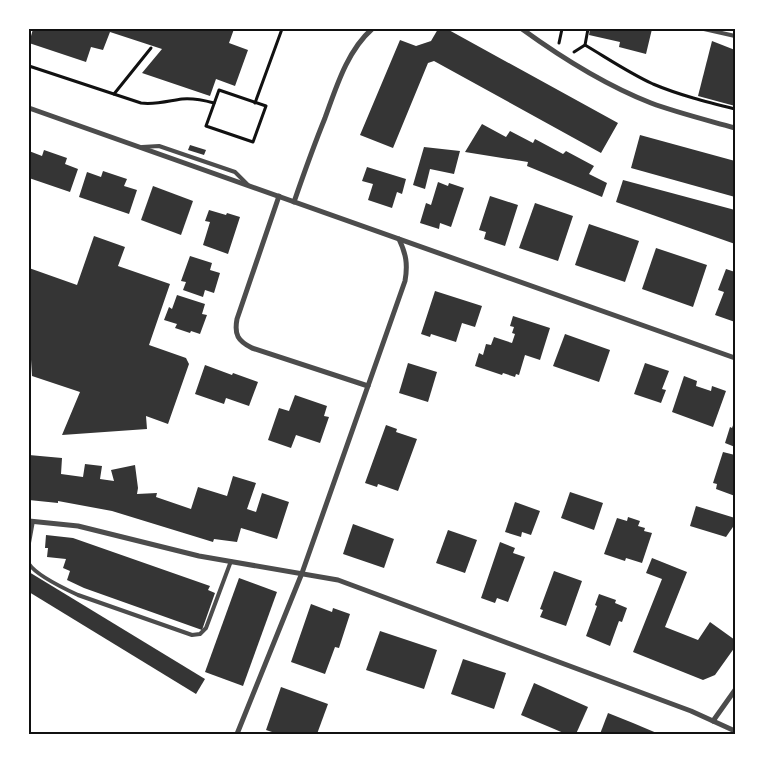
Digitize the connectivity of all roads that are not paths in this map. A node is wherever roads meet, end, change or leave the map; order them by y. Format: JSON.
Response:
{"nodes":[{"id":1,"x":372,"y":29,"type":"edge"},
{"id":2,"x":522,"y":29,"type":"edge"},
{"id":3,"x":704,"y":29,"type":"edge"},
{"id":4,"x":735,"y":36,"type":"edge"},
{"id":5,"x":29,"y":108,"type":"edge"},
{"id":6,"x":735,"y":128,"type":"edge"},
{"id":7,"x":279,"y":196,"type":"junction"},
{"id":8,"x":294,"y":202,"type":"junction"},
{"id":9,"x":399,"y":239,"type":"junction"},
{"id":10,"x":735,"y":358,"type":"edge"},
{"id":11,"x":368,"y":386,"type":"junction"},
{"id":12,"x":31,"y":521,"type":"edge"},
{"id":13,"x":29,"y":543,"type":"edge"},
{"id":14,"x":230,"y":561,"type":"junction"},
{"id":15,"x":29,"y":564,"type":"edge"},
{"id":16,"x":302,"y":573,"type":"junction"},
{"id":17,"x":735,"y":690,"type":"edge"},
{"id":18,"x":713,"y":721,"type":"junction"},
{"id":19,"x":735,"y":731,"type":"edge"},
{"id":20,"x":237,"y":734,"type":"edge"}],
"edges":[{"from":1,"to":8,"type":"street"},
{"from":2,"to":6,"type":"street"},
{"from":3,"to":4,"type":"lane"},
{"from":5,"to":7,"type":"street"},
{"from":7,"to":8,"type":"street"},
{"from":7,"to":11,"type":"street"},
{"from":8,"to":9,"type":"street"},
{"from":9,"to":10,"type":"street"},
{"from":9,"to":11,"type":"street"},
{"from":11,"to":16,"type":"street"},
{"from":12,"to":13,"type":"lane"},
{"from":12,"to":14,"type":"street"},
{"from":14,"to":15,"type":"lane"},
{"from":14,"to":16,"type":"street"},
{"from":16,"to":18,"type":"street"},
{"from":16,"to":20,"type":"street"},
{"from":17,"to":18,"type":"street"},
{"from":18,"to":19,"type":"street"}]}
